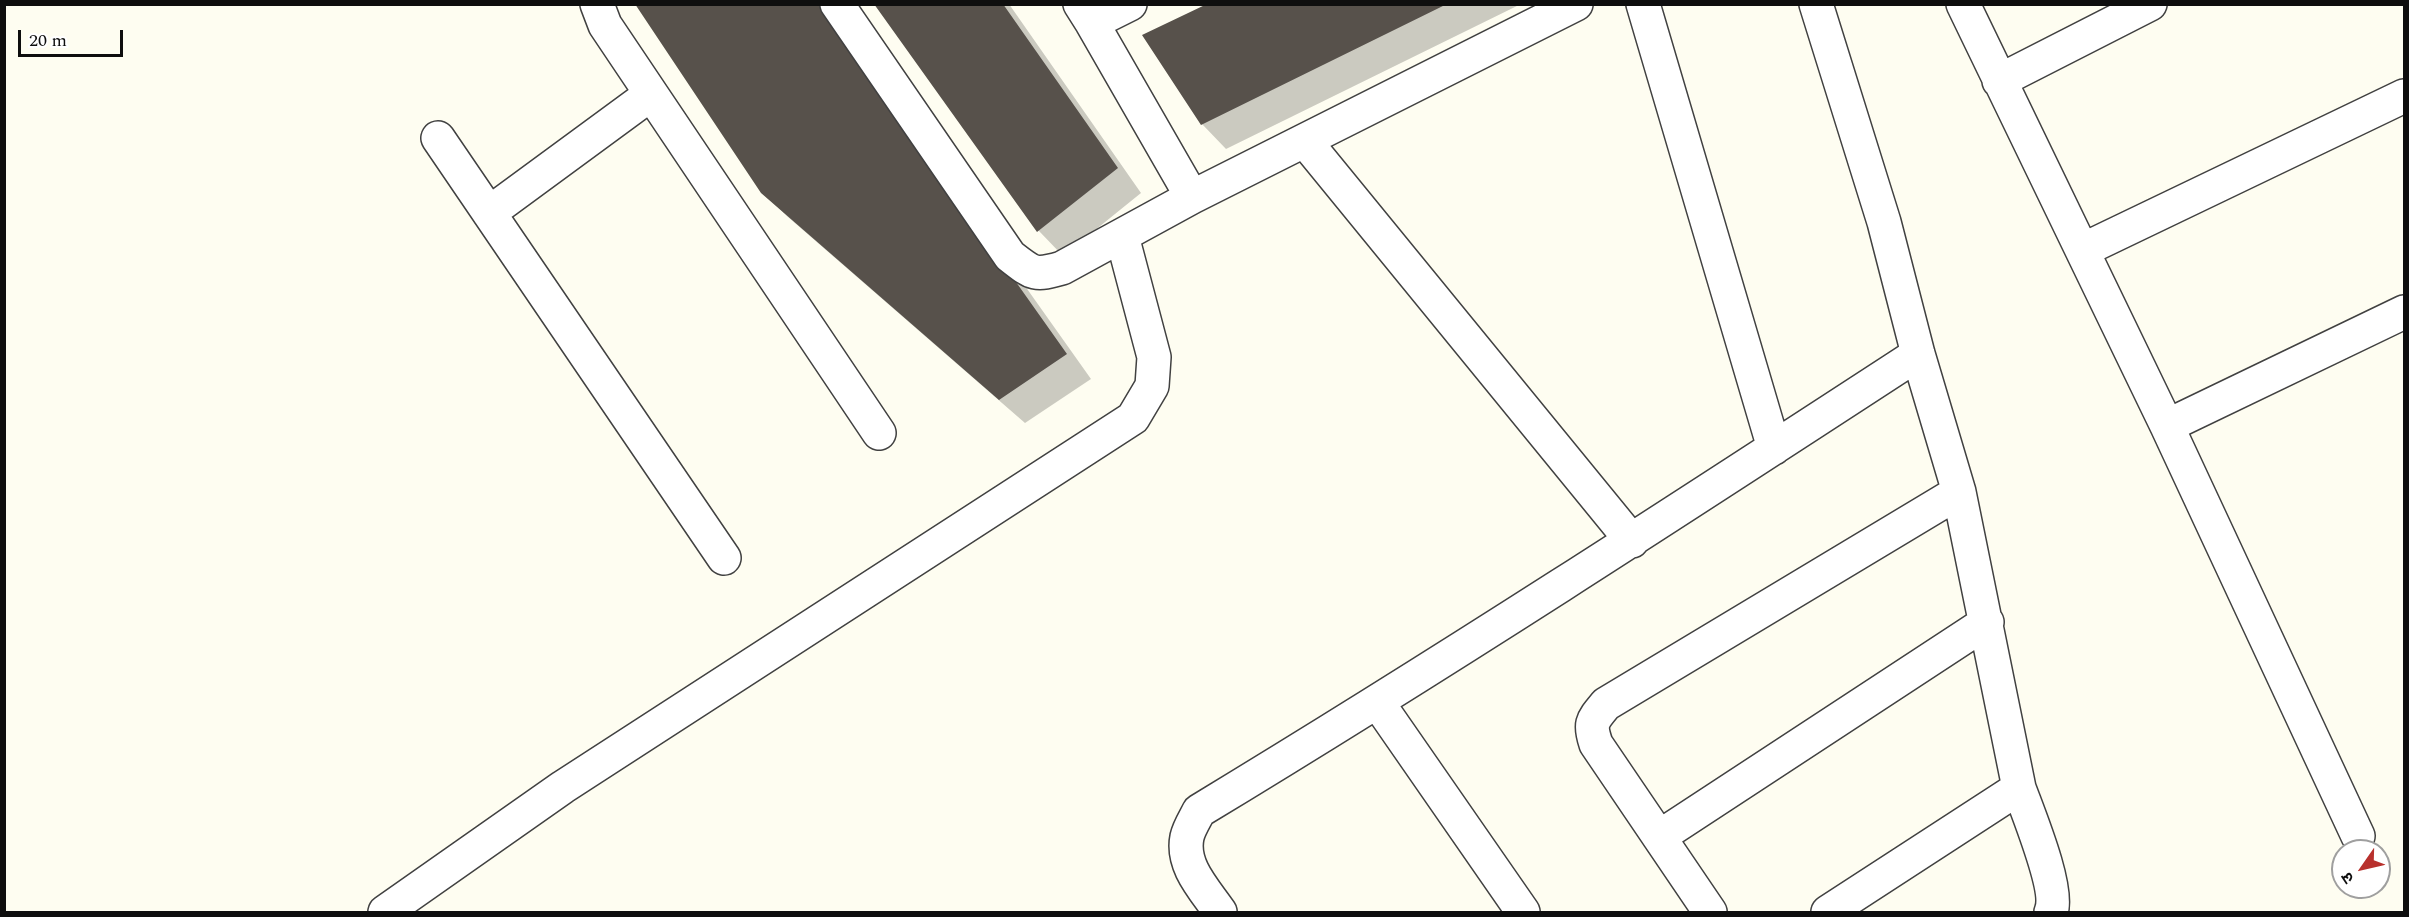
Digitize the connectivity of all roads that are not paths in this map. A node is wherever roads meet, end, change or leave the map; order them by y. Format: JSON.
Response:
{"nodes":[{"id":1,"x":597,"y":4,"type":"edge"},
{"id":2,"x":837,"y":4,"type":"edge"},
{"id":3,"x":1130,"y":4,"type":"edge"},
{"id":4,"x":1576,"y":4,"type":"edge"},
{"id":5,"x":1643,"y":4,"type":"edge"},
{"id":6,"x":1816,"y":4,"type":"edge"},
{"id":7,"x":1963,"y":4,"type":"edge"},
{"id":8,"x":2150,"y":4,"type":"edge"},
{"id":9,"x":1086,"y":14,"type":"edge"},
{"id":10,"x":1999,"y":81,"type":"junction"},
{"id":11,"x":651,"y":94,"type":"junction"},
{"id":12,"x":2404,"y":96,"type":"edge"},
{"id":13,"x":438,"y":138,"type":"dead end"},
{"id":14,"x":1305,"y":141,"type":"junction"},
{"id":15,"x":1192,"y":197,"type":"junction"},
{"id":16,"x":489,"y":213,"type":"junction"},
{"id":17,"x":1122,"y":236,"type":"junction"},
{"id":18,"x":2083,"y":250,"type":"junction"},
{"id":19,"x":2404,"y":312,"type":"edge"},
{"id":20,"x":1918,"y":354,"type":"junction"},
{"id":21,"x":2167,"y":426,"type":"junction"},
{"id":22,"x":879,"y":433,"type":"dead end"},
{"id":23,"x":1774,"y":448,"type":"junction"},
{"id":24,"x":1959,"y":492,"type":"junction"},
{"id":25,"x":1632,"y":541,"type":"junction"},
{"id":26,"x":724,"y":558,"type":"dead end"},
{"id":27,"x":1987,"y":622,"type":"junction"},
{"id":28,"x":1378,"y":704,"type":"junction"},
{"id":29,"x":2019,"y":788,"type":"junction"},
{"id":30,"x":2358,"y":836,"type":"dead end"},
{"id":31,"x":1659,"y":837,"type":"junction"},
{"id":32,"x":385,"y":912,"type":"edge"},
{"id":33,"x":1220,"y":912,"type":"edge"},
{"id":34,"x":1523,"y":912,"type":"edge"},
{"id":35,"x":1710,"y":912,"type":"edge"},
{"id":36,"x":1828,"y":912,"type":"edge"},
{"id":37,"x":2051,"y":912,"type":"edge"}],
"edges":[{"from":1,"to":11,"type":"street"},
{"from":2,"to":17,"type":"street"},
{"from":3,"to":9,"type":"street"},
{"from":4,"to":14,"type":"street"},
{"from":5,"to":23,"type":"street"},
{"from":6,"to":20,"type":"street"},
{"from":7,"to":10,"type":"street"},
{"from":8,"to":10,"type":"street"},
{"from":9,"to":15,"type":"street"},
{"from":10,"to":18,"type":"street"},
{"from":11,"to":16,"type":"street"},
{"from":11,"to":22,"type":"street"},
{"from":12,"to":18,"type":"street"},
{"from":13,"to":16,"type":"street"},
{"from":14,"to":15,"type":"street"},
{"from":14,"to":25,"type":"street"},
{"from":15,"to":17,"type":"street"},
{"from":16,"to":26,"type":"street"},
{"from":17,"to":32,"type":"street"},
{"from":18,"to":21,"type":"street"},
{"from":19,"to":21,"type":"street"},
{"from":20,"to":23,"type":"street"},
{"from":20,"to":24,"type":"street"},
{"from":21,"to":30,"type":"street"},
{"from":23,"to":25,"type":"street"},
{"from":24,"to":27,"type":"street"},
{"from":24,"to":31,"type":"street"},
{"from":25,"to":28,"type":"street"},
{"from":27,"to":29,"type":"street"},
{"from":27,"to":31,"type":"street"},
{"from":28,"to":33,"type":"street"},
{"from":28,"to":34,"type":"street"},
{"from":29,"to":36,"type":"street"},
{"from":29,"to":37,"type":"street"},
{"from":31,"to":35,"type":"street"}]}
